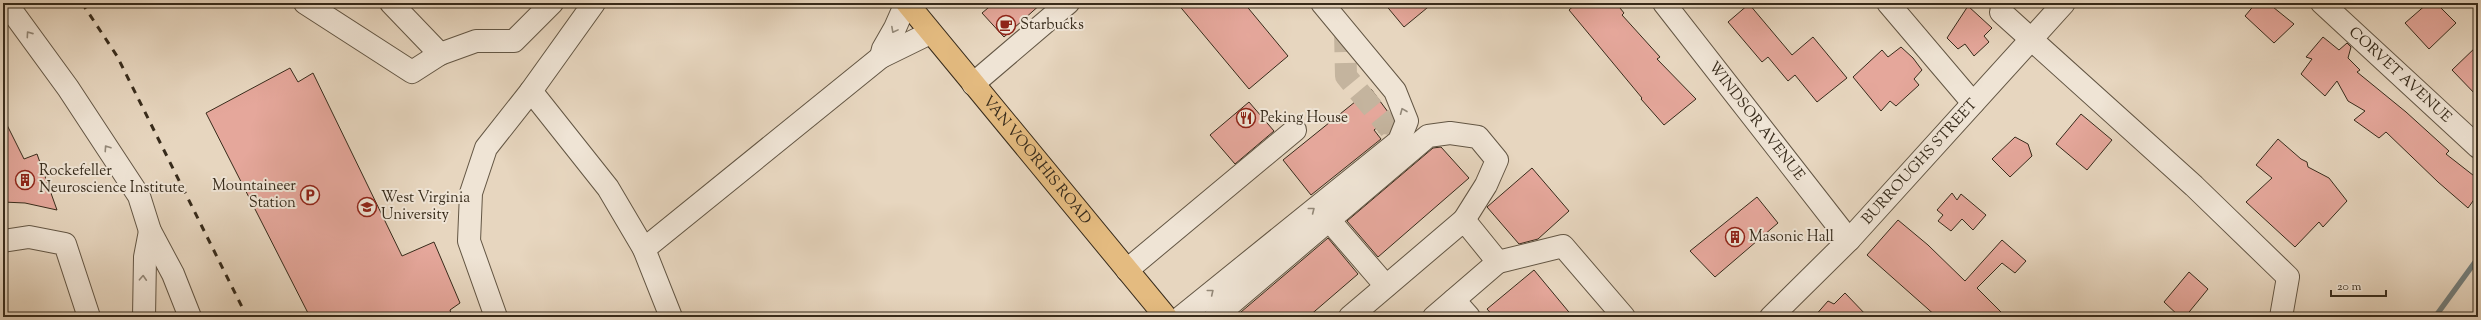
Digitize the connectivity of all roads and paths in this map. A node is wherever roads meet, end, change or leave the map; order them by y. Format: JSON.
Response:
{"nodes":[{"id":1,"x":6,"y":3,"type":"edge"},
{"id":2,"x":305,"y":3,"type":"edge"},
{"id":3,"x":391,"y":3,"type":"edge"},
{"id":4,"x":552,"y":3,"type":"edge"},
{"id":5,"x":906,"y":3,"type":"edge"},
{"id":6,"x":1068,"y":3,"type":"edge"},
{"id":7,"x":1322,"y":3,"type":"edge"},
{"id":8,"x":1664,"y":3,"type":"edge"},
{"id":9,"x":1888,"y":3,"type":"edge"},
{"id":10,"x":2064,"y":3,"type":"edge"},
{"id":11,"x":2322,"y":3,"type":"edge"},
{"id":12,"x":592,"y":4,"type":"edge"},
{"id":13,"x":2001,"y":12,"type":"dead end"},
{"id":14,"x":930,"y":33,"type":"junction"},
{"id":15,"x":2031,"y":39,"type":"junction"},
{"id":16,"x":440,"y":54,"type":"junction"},
{"id":17,"x":882,"y":57,"type":"junction"},
{"id":18,"x":973,"y":84,"type":"junction"},
{"id":19,"x":531,"y":90,"type":"junction"},
{"id":20,"x":1973,"y":103,"type":"junction"},
{"id":21,"x":1295,"y":130,"type":"dead end"},
{"id":22,"x":2478,"y":147,"type":"edge"},
{"id":23,"x":1329,"y":220,"type":"junction"},
{"id":24,"x":1464,"y":220,"type":"junction"},
{"id":25,"x":150,"y":231,"type":"junction"},
{"id":26,"x":1848,"y":240,"type":"junction"},
{"id":27,"x":3,"y":241,"type":"edge"},
{"id":28,"x":644,"y":249,"type":"junction"},
{"id":29,"x":1498,"y":262,"type":"junction"},
{"id":30,"x":1127,"y":270,"type":"junction"},
{"id":31,"x":1386,"y":286,"type":"junction"},
{"id":32,"x":1454,"y":300,"type":"junction"},
{"id":33,"x":88,"y":317,"type":"edge"},
{"id":34,"x":144,"y":317,"type":"edge"},
{"id":35,"x":190,"y":317,"type":"edge"},
{"id":36,"x":496,"y":317,"type":"edge"},
{"id":37,"x":671,"y":317,"type":"edge"},
{"id":38,"x":1166,"y":317,"type":"edge"},
{"id":39,"x":1181,"y":317,"type":"edge"},
{"id":40,"x":1215,"y":317,"type":"edge"},
{"id":41,"x":1350,"y":317,"type":"edge"},
{"id":42,"x":1434,"y":317,"type":"edge"},
{"id":43,"x":1469,"y":317,"type":"edge"},
{"id":44,"x":1624,"y":317,"type":"edge"},
{"id":45,"x":1771,"y":317,"type":"edge"},
{"id":46,"x":2281,"y":317,"type":"edge"}],
"edges":[{"from":25,"to":1,"type":"street","one_way":true},
{"from":2,"to":16,"type":"street"},
{"from":3,"to":16,"type":"street"},
{"from":4,"to":16,"type":"street"},
{"from":5,"to":14,"type":"main road","name":"VAN VOORHIS ROAD"},
{"from":5,"to":17,"type":"street","one_way":true},
{"from":6,"to":18,"type":"street"},
{"from":39,"to":7,"type":"street","one_way":true},
{"from":8,"to":26,"type":"street","name":"WINDSOR AVENUE"},
{"from":9,"to":20,"type":"street"},
{"from":10,"to":15,"type":"street","name":"BURROUGHS STREET"},
{"from":11,"to":22,"type":"street","name":"CORVET AVENUE"},
{"from":12,"to":19,"type":"street"},
{"from":13,"to":15,"type":"street"},
{"from":14,"to":17,"type":"street"},
{"from":14,"to":18,"type":"main road","name":"VAN VOORHIS ROAD"},
{"from":15,"to":20,"type":"street","name":"BURROUGHS STREET"},
{"from":15,"to":46,"type":"street"},
{"from":17,"to":28,"type":"street"},
{"from":18,"to":30,"type":"main road","name":"VAN VOORHIS ROAD"},
{"from":19,"to":28,"type":"street"},
{"from":19,"to":36,"type":"street"},
{"from":20,"to":26,"type":"street","name":"BURROUGHS STREET"},
{"from":21,"to":30,"type":"street"},
{"from":23,"to":24,"type":"street"},
{"from":23,"to":31,"type":"street"},
{"from":23,"to":40,"type":"street"},
{"from":24,"to":29,"type":"street"},
{"from":24,"to":31,"type":"street"},
{"from":34,"to":25,"type":"street","one_way":true},
{"from":25,"to":35,"type":"street"},
{"from":26,"to":45,"type":"street","name":"BURROUGHS STREET"},
{"from":27,"to":33,"type":"street"},
{"from":28,"to":37,"type":"street"},
{"from":29,"to":32,"type":"street"},
{"from":29,"to":44,"type":"street"},
{"from":30,"to":38,"type":"main road","name":"VAN VOORHIS ROAD"},
{"from":31,"to":41,"type":"street"},
{"from":32,"to":42,"type":"street"},
{"from":32,"to":43,"type":"street"}]}
